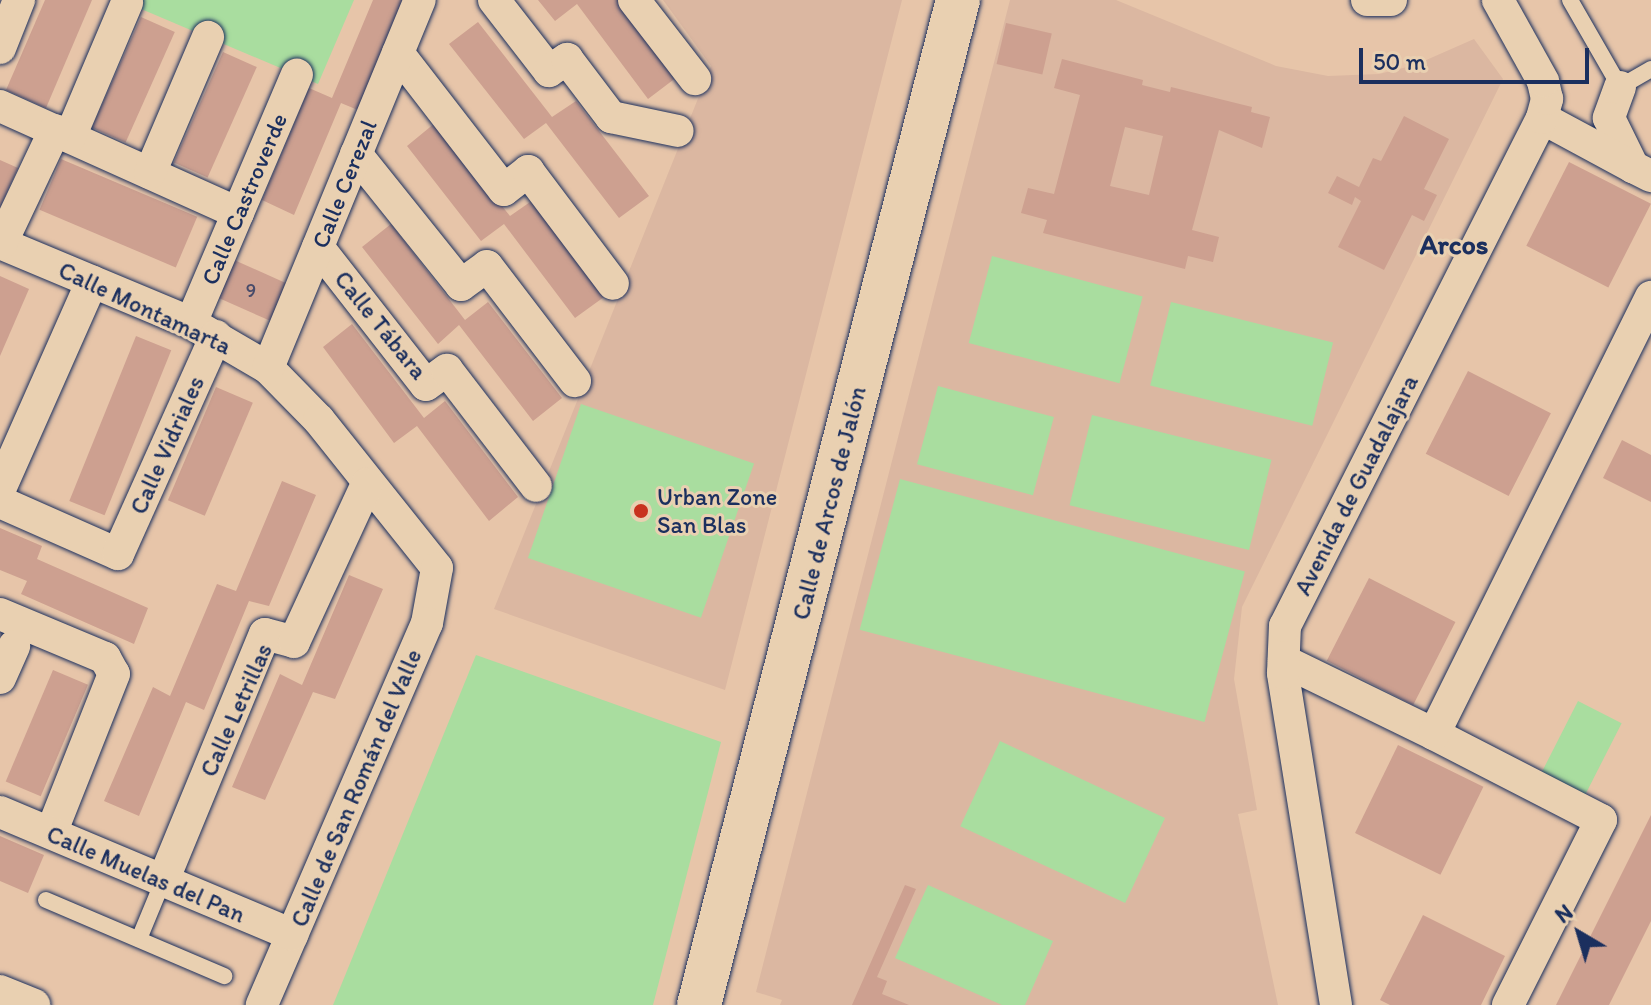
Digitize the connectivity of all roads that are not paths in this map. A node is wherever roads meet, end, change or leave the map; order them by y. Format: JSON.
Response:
{"nodes":[{"id":1,"x":19,"y":0,"type":"edge"},
{"id":2,"x":420,"y":0,"type":"edge"},
{"id":3,"x":494,"y":0,"type":"edge"},
{"id":4,"x":634,"y":0,"type":"edge"},
{"id":5,"x":958,"y":0,"type":"edge"},
{"id":6,"x":1367,"y":0,"type":"edge"},
{"id":7,"x":1391,"y":0,"type":"edge"},
{"id":8,"x":1498,"y":0,"type":"edge"},
{"id":9,"x":1570,"y":0,"type":"edge"},
{"id":10,"x":127,"y":3,"type":"dead end"},
{"id":11,"x":208,"y":37,"type":"dead end"},
{"id":12,"x":0,"y":48,"type":"edge"},
{"id":13,"x":398,"y":53,"type":"junction"},
{"id":14,"x":1651,"y":69,"type":"edge"},
{"id":15,"x":297,"y":75,"type":"dead end"},
{"id":16,"x":695,"y":79,"type":"dead end"},
{"id":17,"x":1620,"y":87,"type":"junction"},
{"id":18,"x":0,"y":106,"type":"edge"},
{"id":19,"x":1542,"y":118,"type":"junction"},
{"id":20,"x":678,"y":131,"type":"dead end"},
{"id":21,"x":62,"y":134,"type":"junction"},
{"id":22,"x":356,"y":154,"type":"junction"},
{"id":23,"x":1642,"y":172,"type":"edge"},
{"id":24,"x":150,"y":173,"type":"junction"},
{"id":25,"x":238,"y":213,"type":"junction"},
{"id":26,"x":1,"y":243,"type":"edge"},
{"id":27,"x":318,"y":247,"type":"junction"},
{"id":28,"x":92,"y":281,"type":"junction"},
{"id":29,"x":613,"y":284,"type":"dead end"},
{"id":30,"x":1651,"y":297,"type":"edge"},
{"id":31,"x":203,"y":329,"type":"junction"},
{"id":32,"x":268,"y":368,"type":"junction"},
{"id":33,"x":575,"y":381,"type":"dead end"},
{"id":34,"x":367,"y":484,"type":"junction"},
{"id":35,"x":536,"y":486,"type":"dead end"},
{"id":36,"x":0,"y":489,"type":"edge"},
{"id":37,"x":0,"y":502,"type":"edge"},
{"id":38,"x":437,"y":568,"type":"joint"},
{"id":39,"x":0,"y":614,"type":"edge"},
{"id":40,"x":14,"y":646,"type":"dead end"},
{"id":41,"x":1284,"y":661,"type":"junction"},
{"id":42,"x":0,"y":678,"type":"edge"},
{"id":43,"x":1434,"y":734,"type":"junction"},
{"id":44,"x":0,"y":812,"type":"edge"},
{"id":45,"x":51,"y":833,"type":"junction"},
{"id":46,"x":163,"y":881,"type":"junction"},
{"id":47,"x":46,"y":900,"type":"dead end"},
{"id":48,"x":292,"y":935,"type":"junction"},
{"id":49,"x":139,"y":939,"type":"junction"},
{"id":50,"x":224,"y":976,"type":"dead end"},
{"id":51,"x":0,"y":991,"type":"edge"},
{"id":52,"x":1341,"y":1002,"type":"edge"},
{"id":53,"x":34,"y":1005,"type":"edge"},
{"id":54,"x":262,"y":1005,"type":"edge"},
{"id":55,"x":699,"y":1005,"type":"edge"},
{"id":56,"x":1508,"y":1005,"type":"edge"}],
"edges":[{"from":1,"to":12,"type":"street"},
{"from":2,"to":13,"type":"street","name":"Calle Cerezal"},
{"from":3,"to":20,"type":"street"},
{"from":4,"to":16,"type":"street"},
{"from":5,"to":55,"type":"street","name":"Calle de Arcos de Jalón"},
{"from":6,"to":7,"type":"street"},
{"from":8,"to":19,"type":"street","name":"Avenida de Guadalajara"},
{"from":9,"to":17,"type":"lane"},
{"from":10,"to":21,"type":"street"},
{"from":11,"to":24,"type":"street"},
{"from":13,"to":22,"type":"street","name":"Calle Cerezal"},
{"from":13,"to":29,"type":"street"},
{"from":14,"to":17,"type":"lane"},
{"from":15,"to":25,"type":"street","name":"Calle Castroverde"},
{"from":17,"to":23,"type":"street"},
{"from":18,"to":21,"type":"street"},
{"from":19,"to":23,"type":"street"},
{"from":19,"to":41,"type":"street","name":"Avenida de Guadalajara"},
{"from":21,"to":24,"type":"street"},
{"from":21,"to":26,"type":"street"},
{"from":22,"to":27,"type":"street","name":"Calle Cerezal"},
{"from":22,"to":33,"type":"street"},
{"from":24,"to":25,"type":"street"},
{"from":25,"to":31,"type":"street","name":"Calle Castroverde"},
{"from":26,"to":28,"type":"street","name":"Calle Montamarta"},
{"from":27,"to":32,"type":"street","name":"Calle Cerezal"},
{"from":27,"to":35,"type":"street","name":"Calle Tábara"},
{"from":28,"to":31,"type":"street","name":"Calle Montamarta"},
{"from":28,"to":36,"type":"street"},
{"from":30,"to":43,"type":"street"},
{"from":31,"to":32,"type":"street","name":"Calle Montamarta"},
{"from":31,"to":37,"type":"street","name":"Calle Vidriales"},
{"from":32,"to":34,"type":"street","name":"Calle Montamarta"},
{"from":34,"to":38,"type":"street","name":"Calle Montamarta"},
{"from":34,"to":46,"type":"street","name":"Calle Letrillas"},
{"from":38,"to":48,"type":"street","name":"Calle de San Román del Valle"},
{"from":39,"to":45,"type":"street"},
{"from":40,"to":42,"type":"street"},
{"from":41,"to":43,"type":"street"},
{"from":41,"to":52,"type":"street","name":"Avenida de Guadalajara"},
{"from":43,"to":56,"type":"street"},
{"from":44,"to":45,"type":"street","name":"Calle Muelas del Pan"},
{"from":45,"to":46,"type":"street","name":"Calle Muelas del Pan"},
{"from":46,"to":48,"type":"street","name":"Calle Muelas del Pan"},
{"from":46,"to":49,"type":"lane"},
{"from":47,"to":49,"type":"lane"},
{"from":48,"to":54,"type":"street","name":"Calle de San Román del Valle"},
{"from":49,"to":50,"type":"lane"},
{"from":51,"to":53,"type":"street"}]}
